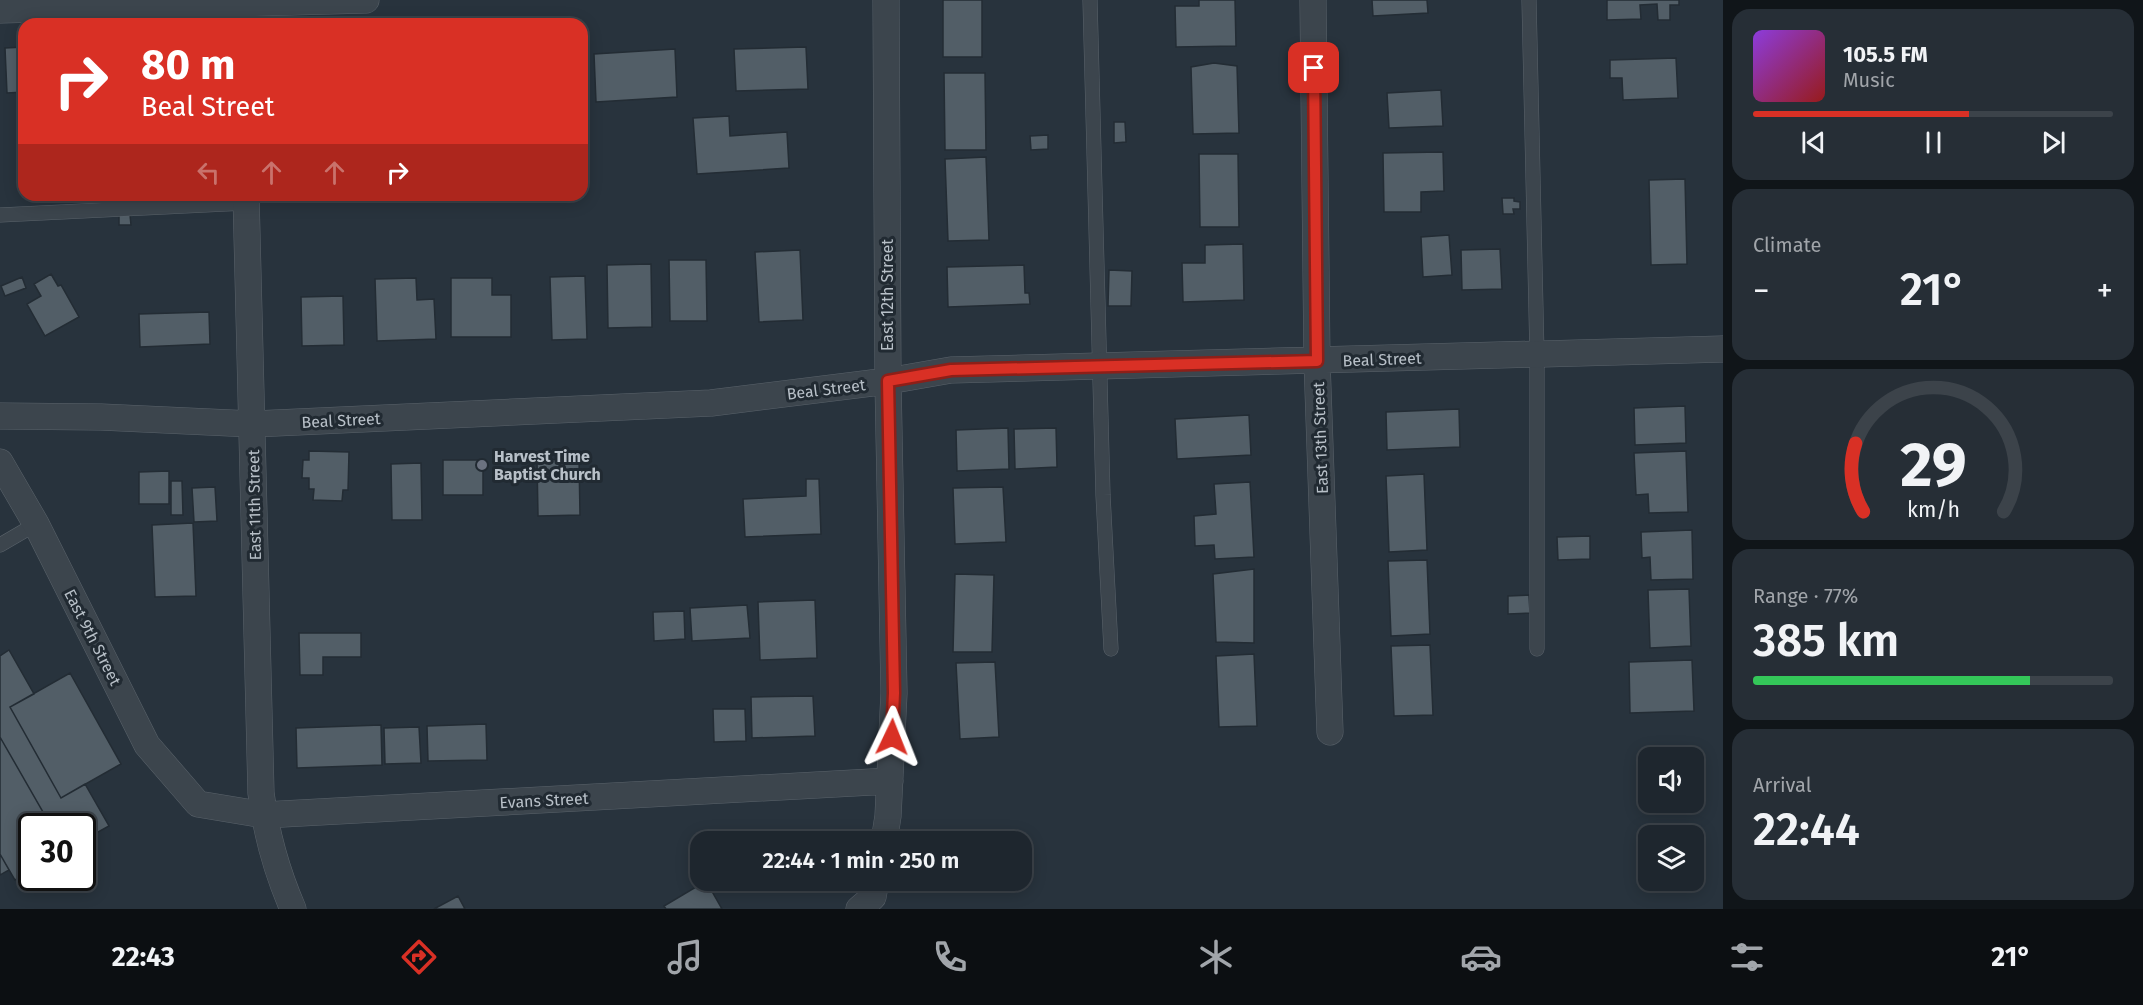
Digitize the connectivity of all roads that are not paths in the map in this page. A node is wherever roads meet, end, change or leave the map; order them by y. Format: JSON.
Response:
{"nodes":[{"id":1,"x":366,"y":0,"type":"edge"},
{"id":2,"x":886,"y":0,"type":"edge"},
{"id":3,"x":1090,"y":0,"type":"edge"},
{"id":4,"x":1313,"y":0,"type":"edge"},
{"id":5,"x":1529,"y":0,"type":"edge"},
{"id":6,"x":241,"y":9,"type":"edge"},
{"id":7,"x":0,"y":10,"type":"edge"},
{"id":8,"x":215,"y":201,"type":"edge"},
{"id":9,"x":246,"y":201,"type":"edge"},
{"id":10,"x":0,"y":215,"type":"edge"},
{"id":11,"x":1723,"y":349,"type":"edge"},
{"id":12,"x":1537,"y":355,"type":"junction"},
{"id":13,"x":1317,"y":361,"type":"junction"},
{"id":14,"x":1100,"y":366,"type":"junction"},
{"id":15,"x":888,"y":381,"type":"junction"},
{"id":16,"x":0,"y":416,"type":"edge"},
{"id":17,"x":252,"y":424,"type":"junction"},
{"id":18,"x":0,"y":462,"type":"edge"},
{"id":19,"x":36,"y":524,"type":"junction"},
{"id":20,"x":0,"y":545,"type":"edge"},
{"id":21,"x":1112,"y":649,"type":"dead end"},
{"id":22,"x":1537,"y":649,"type":"dead end"},
{"id":23,"x":1330,"y":732,"type":"dead end"},
{"id":24,"x":890,"y":781,"type":"junction"},
{"id":25,"x":198,"y":804,"type":"joint"},
{"id":26,"x":264,"y":815,"type":"junction"},
{"id":27,"x":886,"y":831,"type":"edge"},
{"id":28,"x":874,"y":891,"type":"edge"},
{"id":29,"x":293,"y":909,"type":"edge"},
{"id":30,"x":859,"y":909,"type":"edge"}],
"edges":[{"from":1,"to":6,"type":"street"},
{"from":2,"to":15,"type":"street","name":"East 12th Street"},
{"from":3,"to":14,"type":"lane"},
{"from":4,"to":13,"type":"street","name":"East 13th Street"},
{"from":5,"to":12,"type":"lane"},
{"from":6,"to":7,"type":"street"},
{"from":8,"to":10,"type":"lane"},
{"from":9,"to":17,"type":"street","name":"East 11th Street"},
{"from":11,"to":12,"type":"street","name":"Beal Street"},
{"from":12,"to":13,"type":"street","name":"Beal Street"},
{"from":12,"to":22,"type":"lane"},
{"from":13,"to":14,"type":"street","name":"Beal Street"},
{"from":13,"to":23,"type":"street","name":"East 13th Street"},
{"from":14,"to":15,"type":"street","name":"Beal Street"},
{"from":14,"to":21,"type":"lane"},
{"from":15,"to":17,"type":"street","name":"Beal Street"},
{"from":15,"to":24,"type":"street","name":"East 12th Street"},
{"from":16,"to":17,"type":"street","name":"Beal Street"},
{"from":17,"to":26,"type":"street","name":"East 11th Street"},
{"from":18,"to":19,"type":"street","name":"East 9th Street"},
{"from":19,"to":20,"type":"lane"},
{"from":19,"to":25,"type":"street","name":"East 9th Street"},
{"from":24,"to":26,"type":"street","name":"Evans Street"},
{"from":24,"to":27,"type":"street","name":"East 12th Street"},
{"from":25,"to":26,"type":"street","name":"Evans Street"},
{"from":26,"to":29,"type":"street"},
{"from":28,"to":30,"type":"street"}]}
